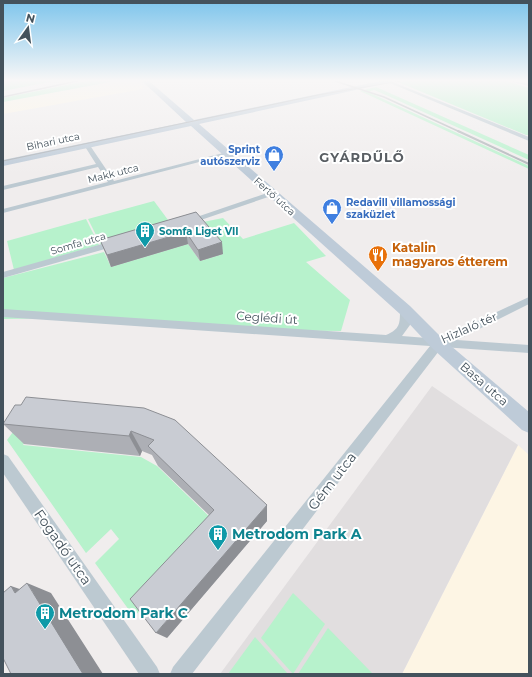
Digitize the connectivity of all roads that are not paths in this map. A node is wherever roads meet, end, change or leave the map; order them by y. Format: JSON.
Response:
{"nodes":[{"id":1,"x":182,"y":113,"type":"edge"},
{"id":2,"x":242,"y":113,"type":"edge"},
{"id":3,"x":464,"y":113,"type":"edge"},
{"id":4,"x":194,"y":123,"type":"junction"},
{"id":5,"x":529,"y":140,"type":"edge"},
{"id":6,"x":87,"y":145,"type":"junction"},
{"id":7,"x":227,"y":154,"type":"junction"},
{"id":8,"x":3,"y":163,"type":"edge"},
{"id":9,"x":100,"y":165,"type":"junction"},
{"id":10,"x":112,"y":183,"type":"junction"},
{"id":11,"x":3,"y":188,"type":"edge"},
{"id":12,"x":273,"y":194,"type":"junction"},
{"id":13,"x":3,"y":211,"type":"edge"},
{"id":14,"x":175,"y":225,"type":"edge"},
{"id":15,"x":124,"y":241,"type":"edge"},
{"id":16,"x":3,"y":275,"type":"edge"},
{"id":17,"x":529,"y":300,"type":"edge"},
{"id":18,"x":405,"y":310,"type":"junction"},
{"id":19,"x":3,"y":313,"type":"edge"},
{"id":20,"x":388,"y":340,"type":"junction"},
{"id":21,"x":438,"y":344,"type":"junction"},
{"id":22,"x":529,"y":349,"type":"edge"},
{"id":23,"x":529,"y":424,"type":"edge"},
{"id":24,"x":3,"y":461,"type":"edge"},
{"id":25,"x":150,"y":674,"type":"edge"},
{"id":26,"x":180,"y":674,"type":"edge"}],
"edges":[{"from":1,"to":4,"type":"street","name":"Fertő utca"},
{"from":2,"to":4,"type":"street","name":"Bihari utca"},
{"from":3,"to":5,"type":"street"},
{"from":4,"to":6,"type":"street","name":"Bihari utca"},
{"from":4,"to":7,"type":"street","name":"Fertő utca"},
{"from":6,"to":8,"type":"street","name":"Bihari utca"},
{"from":6,"to":9,"type":"street"},
{"from":7,"to":10,"type":"street","name":"Makk utca"},
{"from":7,"to":12,"type":"street","name":"Fertő utca"},
{"from":9,"to":10,"type":"street"},
{"from":9,"to":11,"type":"street"},
{"from":10,"to":13,"type":"street","name":"Makk utca"},
{"from":12,"to":14,"type":"street"},
{"from":12,"to":18,"type":"street","name":"Fertő utca"},
{"from":15,"to":16,"type":"street","name":"Somfa utca"},
{"from":17,"to":21,"type":"street","name":"Hizlaló tér"},
{"from":18,"to":20,"type":"street"},
{"from":18,"to":21,"type":"street","name":"Hizlaló tér"},
{"from":19,"to":20,"type":"street","name":"Ceglédi út"},
{"from":20,"to":21,"type":"street","name":"Ceglédi út"},
{"from":21,"to":22,"type":"street","name":"Ceglédi út"},
{"from":21,"to":23,"type":"street","name":"Basa utca"},
{"from":21,"to":26,"type":"street","name":"Gém utca"},
{"from":24,"to":25,"type":"street","name":"Fogadó utca"}]}
